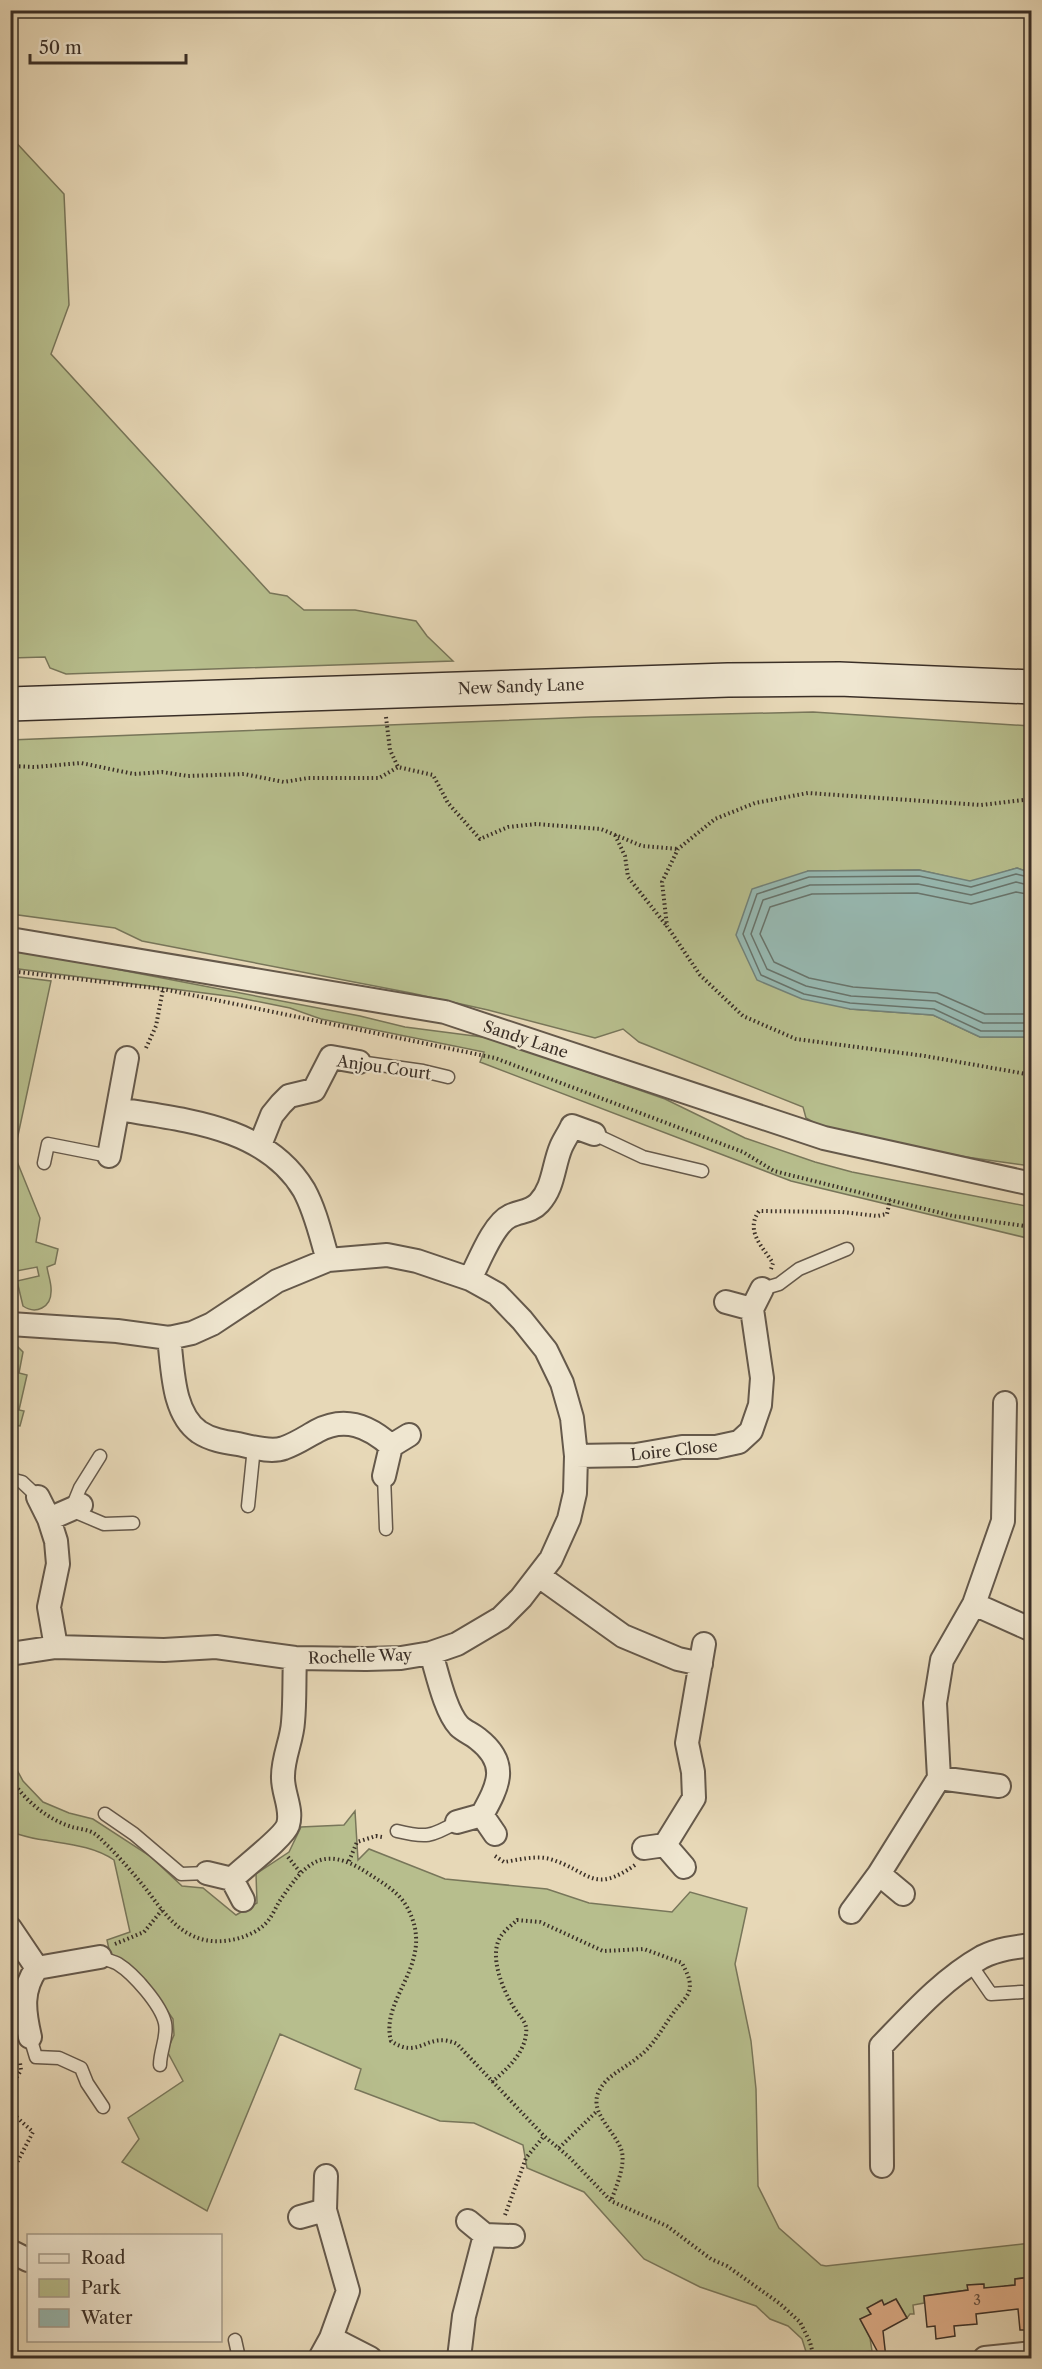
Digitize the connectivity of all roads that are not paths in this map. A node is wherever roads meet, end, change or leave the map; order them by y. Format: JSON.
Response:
{"nodes":[{"id":1,"x":1032,"y":687,"type":"edge"},
{"id":2,"x":10,"y":704,"type":"edge"},
{"id":3,"x":10,"y":939,"type":"edge"},
{"id":4,"x":127,"y":1058,"type":"road end"},
{"id":5,"x":359,"y":1062,"type":"joint"},
{"id":6,"x":448,"y":1077,"type":"dead end"},
{"id":7,"x":118,"y":1109,"type":"junction"},
{"id":8,"x":594,"y":1134,"type":"joint"},
{"id":9,"x":260,"y":1145,"type":"junction"},
{"id":10,"x":109,"y":1156,"type":"joint"},
{"id":11,"x":44,"y":1163,"type":"dead end"},
{"id":12,"x":702,"y":1171,"type":"dead end"},
{"id":13,"x":1032,"y":1184,"type":"edge"},
{"id":14,"x":847,"y":1249,"type":"dead end"},
{"id":15,"x":328,"y":1260,"type":"junction"},
{"id":16,"x":470,"y":1279,"type":"junction"},
{"id":17,"x":757,"y":1299,"type":"junction"},
{"id":18,"x":726,"y":1302,"type":"dead end"},
{"id":19,"x":10,"y":1324,"type":"edge"},
{"id":20,"x":169,"y":1338,"type":"junction"},
{"id":21,"x":1005,"y":1403,"type":"dead end"},
{"id":22,"x":254,"y":1447,"type":"junction"},
{"id":23,"x":100,"y":1456,"type":"dead end"},
{"id":24,"x":576,"y":1456,"type":"junction"},
{"id":25,"x":384,"y":1476,"type":"joint"},
{"id":26,"x":10,"y":1479,"type":"edge"},
{"id":27,"x":38,"y":1497,"type":"joint"},
{"id":28,"x":248,"y":1506,"type":"dead end"},
{"id":29,"x":76,"y":1507,"type":"junction"},
{"id":30,"x":49,"y":1519,"type":"junction"},
{"id":31,"x":133,"y":1523,"type":"dead end"},
{"id":32,"x":386,"y":1528,"type":"dead end"},
{"id":33,"x":539,"y":1575,"type":"junction"},
{"id":34,"x":974,"y":1604,"type":"junction"},
{"id":35,"x":1032,"y":1630,"type":"edge"},
{"id":36,"x":56,"y":1647,"type":"junction"},
{"id":37,"x":431,"y":1653,"type":"junction"},
{"id":38,"x":10,"y":1654,"type":"edge"},
{"id":39,"x":295,"y":1658,"type":"junction"},
{"id":40,"x":939,"y":1778,"type":"junction"},
{"id":41,"x":999,"y":1786,"type":"dead end"},
{"id":42,"x":105,"y":1814,"type":"dead end"},
{"id":43,"x":482,"y":1815,"type":"junction"},
{"id":44,"x":457,"y":1822,"type":"joint"},
{"id":45,"x":397,"y":1831,"type":"dead end"},
{"id":46,"x":495,"y":1834,"type":"dead end"},
{"id":47,"x":684,"y":1867,"type":"dead end"},
{"id":48,"x":207,"y":1873,"type":"joint"},
{"id":49,"x":879,"y":1874,"type":"junction"},
{"id":50,"x":232,"y":1879,"type":"junction"},
{"id":51,"x":903,"y":1894,"type":"dead end"},
{"id":52,"x":243,"y":1900,"type":"dead end"},
{"id":53,"x":851,"y":1912,"type":"dead end"},
{"id":54,"x":10,"y":1928,"type":"edge"},
{"id":55,"x":1032,"y":1944,"type":"edge"},
{"id":56,"x":100,"y":1957,"type":"joint"},
{"id":57,"x":971,"y":1965,"type":"junction"},
{"id":58,"x":37,"y":1968,"type":"junction"},
{"id":59,"x":1022,"y":1992,"type":"dead end"},
{"id":60,"x":30,"y":2037,"type":"joint"},
{"id":61,"x":160,"y":2065,"type":"dead end"},
{"id":62,"x":103,"y":2107,"type":"dead end"},
{"id":63,"x":882,"y":2166,"type":"dead end"},
{"id":64,"x":326,"y":2176,"type":"dead end"},
{"id":65,"x":325,"y":2210,"type":"junction"},
{"id":66,"x":300,"y":2217,"type":"dead end"},
{"id":67,"x":492,"y":2232,"type":"road end"},
{"id":68,"x":10,"y":2252,"type":"edge"},
{"id":69,"x":27,"y":2260,"type":"edge"},
{"id":70,"x":331,"y":2338,"type":"junction"},
{"id":71,"x":236,"y":2340,"type":"dead end"},
{"id":72,"x":1032,"y":2353,"type":"edge"},
{"id":73,"x":239,"y":2358,"type":"edge"},
{"id":74,"x":320,"y":2358,"type":"edge"},
{"id":75,"x":370,"y":2358,"type":"edge"},
{"id":76,"x":459,"y":2358,"type":"edge"},
{"id":77,"x":985,"y":2358,"type":"edge"}],
"edges":[{"from":1,"to":2,"type":"street","name":"New Sandy Lane"},
{"from":3,"to":13,"type":"street","name":"Sandy Lane"},
{"from":4,"to":7,"type":"street"},
{"from":5,"to":6,"type":"lane","name":"Anjou Court"},
{"from":5,"to":9,"type":"street","name":"Anjou Court"},
{"from":7,"to":9,"type":"street"},
{"from":7,"to":10,"type":"street"},
{"from":8,"to":12,"type":"lane"},
{"from":8,"to":16,"type":"street"},
{"from":9,"to":15,"type":"street"},
{"from":10,"to":11,"type":"lane"},
{"from":14,"to":17,"type":"lane"},
{"from":15,"to":16,"type":"street","name":"Rochelle Way"},
{"from":15,"to":20,"type":"street","name":"Rochelle Way"},
{"from":16,"to":24,"type":"street","name":"Rochelle Way"},
{"from":17,"to":18,"type":"street"},
{"from":17,"to":24,"type":"street","name":"Loire Close"},
{"from":19,"to":20,"type":"street","name":"Rochelle Way"},
{"from":20,"to":22,"type":"street"},
{"from":21,"to":34,"type":"street"},
{"from":22,"to":25,"type":"street"},
{"from":22,"to":28,"type":"lane"},
{"from":23,"to":29,"type":"lane"},
{"from":24,"to":33,"type":"street","name":"Rochelle Way"},
{"from":25,"to":32,"type":"lane"},
{"from":26,"to":27,"type":"lane"},
{"from":27,"to":30,"type":"street"},
{"from":29,"to":30,"type":"street"},
{"from":29,"to":31,"type":"lane"},
{"from":30,"to":36,"type":"street"},
{"from":33,"to":37,"type":"street","name":"Rochelle Way"},
{"from":33,"to":47,"type":"street"},
{"from":34,"to":35,"type":"street"},
{"from":34,"to":40,"type":"street"},
{"from":36,"to":38,"type":"street","name":"Rochelle Way"},
{"from":36,"to":39,"type":"street","name":"Rochelle Way"},
{"from":37,"to":39,"type":"street","name":"Rochelle Way"},
{"from":37,"to":43,"type":"street"},
{"from":39,"to":50,"type":"street"},
{"from":40,"to":41,"type":"street"},
{"from":40,"to":49,"type":"street"},
{"from":42,"to":48,"type":"lane"},
{"from":43,"to":44,"type":"street"},
{"from":43,"to":46,"type":"street"},
{"from":44,"to":45,"type":"lane"},
{"from":48,"to":50,"type":"street"},
{"from":49,"to":51,"type":"street"},
{"from":49,"to":53,"type":"street"},
{"from":50,"to":52,"type":"street"},
{"from":54,"to":58,"type":"street"},
{"from":55,"to":57,"type":"street"},
{"from":56,"to":58,"type":"street"},
{"from":56,"to":61,"type":"lane"},
{"from":57,"to":59,"type":"lane"},
{"from":57,"to":63,"type":"street"},
{"from":58,"to":60,"type":"street"},
{"from":60,"to":62,"type":"lane"},
{"from":64,"to":65,"type":"street"},
{"from":65,"to":66,"type":"street"},
{"from":65,"to":70,"type":"street"},
{"from":67,"to":76,"type":"street"},
{"from":68,"to":69,"type":"street"},
{"from":70,"to":74,"type":"street"},
{"from":70,"to":75,"type":"street"},
{"from":71,"to":73,"type":"lane"},
{"from":72,"to":77,"type":"street"}]}
